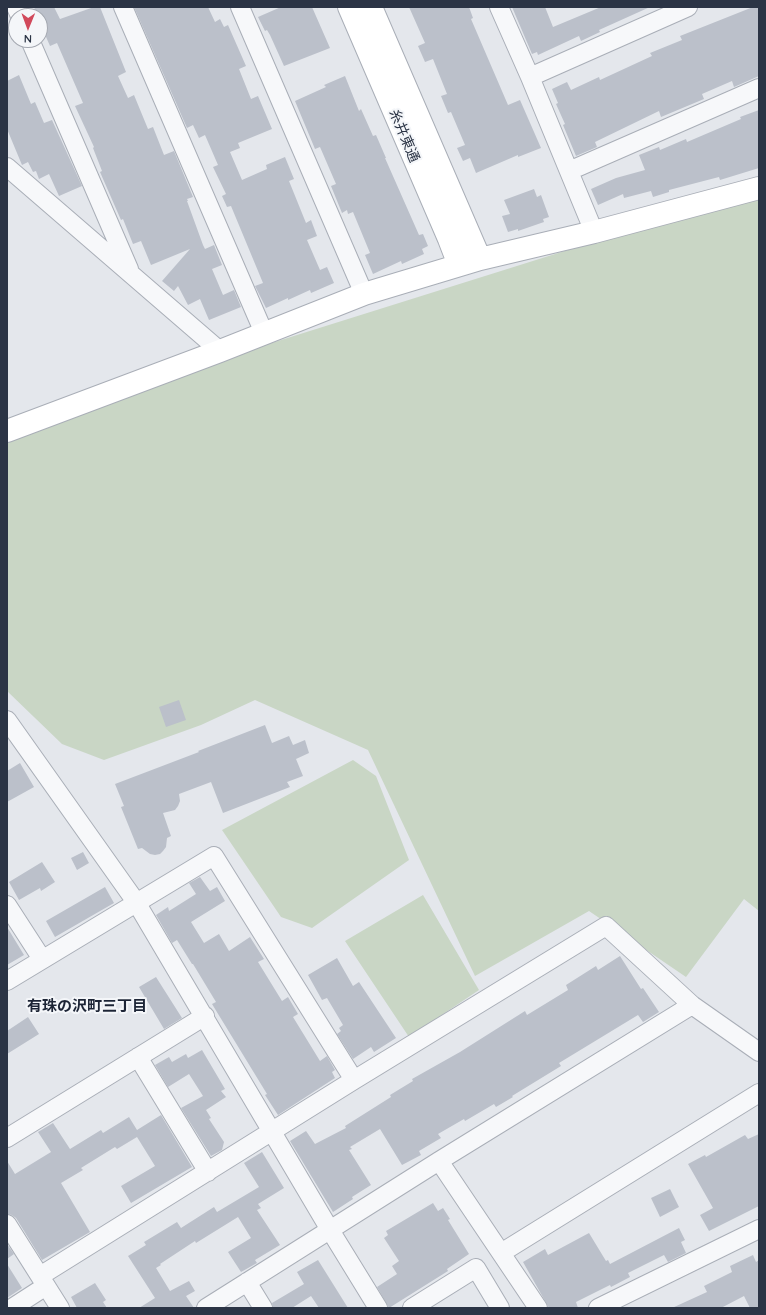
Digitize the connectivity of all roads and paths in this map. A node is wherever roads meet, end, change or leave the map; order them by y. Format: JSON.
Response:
{"nodes":[{"id":1,"x":123,"y":7,"type":"edge"},
{"id":2,"x":240,"y":7,"type":"edge"},
{"id":3,"x":349,"y":7,"type":"edge"},
{"id":4,"x":371,"y":7,"type":"edge"},
{"id":5,"x":498,"y":7,"type":"edge"},
{"id":6,"x":688,"y":7,"type":"edge"},
{"id":7,"x":33,"y":48,"type":"edge"},
{"id":8,"x":530,"y":77,"type":"junction"},
{"id":9,"x":759,"y":88,"type":"edge"},
{"id":10,"x":7,"y":167,"type":"edge"},
{"id":11,"x":569,"y":171,"type":"junction"},
{"id":12,"x":759,"y":188,"type":"edge"},
{"id":13,"x":594,"y":232,"type":"junction"},
{"id":14,"x":480,"y":259,"type":"junction"},
{"id":15,"x":458,"y":265,"type":"junction"},
{"id":16,"x":131,"y":273,"type":"junction"},
{"id":17,"x":364,"y":294,"type":"junction"},
{"id":18,"x":264,"y":333,"type":"junction"},
{"id":19,"x":220,"y":351,"type":"junction"},
{"id":20,"x":7,"y":432,"type":"edge"},
{"id":21,"x":7,"y":720,"type":"edge"},
{"id":22,"x":136,"y":902,"type":"junction"},
{"id":23,"x":7,"y":905,"type":"edge"},
{"id":24,"x":42,"y":959,"type":"junction"},
{"id":25,"x":7,"y":981,"type":"edge"},
{"id":26,"x":692,"y":1005,"type":"junction"},
{"id":27,"x":204,"y":1016,"type":"junction"},
{"id":28,"x":759,"y":1052,"type":"edge"},
{"id":29,"x":138,"y":1057,"type":"junction"},
{"id":30,"x":354,"y":1080,"type":"junction"},
{"id":31,"x":759,"y":1093,"type":"edge"},
{"id":32,"x":272,"y":1132,"type":"junction"},
{"id":33,"x":7,"y":1138,"type":"edge"},
{"id":34,"x":439,"y":1161,"type":"junction"},
{"id":35,"x":208,"y":1172,"type":"junction"},
{"id":36,"x":7,"y":1224,"type":"edge"},
{"id":37,"x":330,"y":1230,"type":"junction"},
{"id":38,"x":759,"y":1230,"type":"edge"},
{"id":39,"x":501,"y":1253,"type":"junction"},
{"id":40,"x":43,"y":1281,"type":"junction"},
{"id":41,"x":247,"y":1282,"type":"junction"},
{"id":42,"x":12,"y":1308,"type":"edge"},
{"id":43,"x":60,"y":1308,"type":"edge"},
{"id":44,"x":206,"y":1308,"type":"edge"},
{"id":45,"x":263,"y":1308,"type":"edge"},
{"id":46,"x":378,"y":1308,"type":"edge"},
{"id":47,"x":412,"y":1308,"type":"edge"},
{"id":48,"x":500,"y":1308,"type":"edge"},
{"id":49,"x":538,"y":1308,"type":"edge"},
{"id":50,"x":598,"y":1308,"type":"edge"}],
"edges":[{"from":1,"to":18,"type":"street"},
{"from":2,"to":17,"type":"street"},
{"from":3,"to":15,"type":"street","name":"糸井東通"},
{"from":4,"to":14,"type":"street","name":"糸井東通"},
{"from":5,"to":8,"type":"street"},
{"from":6,"to":8,"type":"street"},
{"from":7,"to":16,"type":"street"},
{"from":8,"to":11,"type":"street"},
{"from":9,"to":11,"type":"street"},
{"from":10,"to":16,"type":"street"},
{"from":11,"to":13,"type":"street"},
{"from":12,"to":13,"type":"street"},
{"from":13,"to":14,"type":"street"},
{"from":14,"to":15,"type":"street"},
{"from":15,"to":17,"type":"street"},
{"from":16,"to":19,"type":"street"},
{"from":17,"to":18,"type":"street"},
{"from":18,"to":19,"type":"street"},
{"from":19,"to":20,"type":"street"},
{"from":21,"to":22,"type":"street"},
{"from":22,"to":24,"type":"street"},
{"from":22,"to":27,"type":"street"},
{"from":22,"to":30,"type":"street"},
{"from":23,"to":24,"type":"street"},
{"from":24,"to":25,"type":"street"},
{"from":26,"to":28,"type":"street"},
{"from":26,"to":30,"type":"street"},
{"from":26,"to":34,"type":"street"},
{"from":27,"to":29,"type":"street"},
{"from":27,"to":32,"type":"street"},
{"from":29,"to":33,"type":"street"},
{"from":29,"to":35,"type":"street"},
{"from":30,"to":32,"type":"street"},
{"from":31,"to":39,"type":"street"},
{"from":32,"to":35,"type":"street"},
{"from":32,"to":37,"type":"street"},
{"from":34,"to":37,"type":"street"},
{"from":34,"to":39,"type":"street"},
{"from":35,"to":40,"type":"street"},
{"from":36,"to":40,"type":"street"},
{"from":37,"to":41,"type":"street"},
{"from":37,"to":46,"type":"street"},
{"from":38,"to":50,"type":"street"},
{"from":39,"to":49,"type":"street"},
{"from":40,"to":42,"type":"street"},
{"from":40,"to":43,"type":"street"},
{"from":41,"to":44,"type":"street"},
{"from":41,"to":45,"type":"street"},
{"from":47,"to":48,"type":"street"}]}
